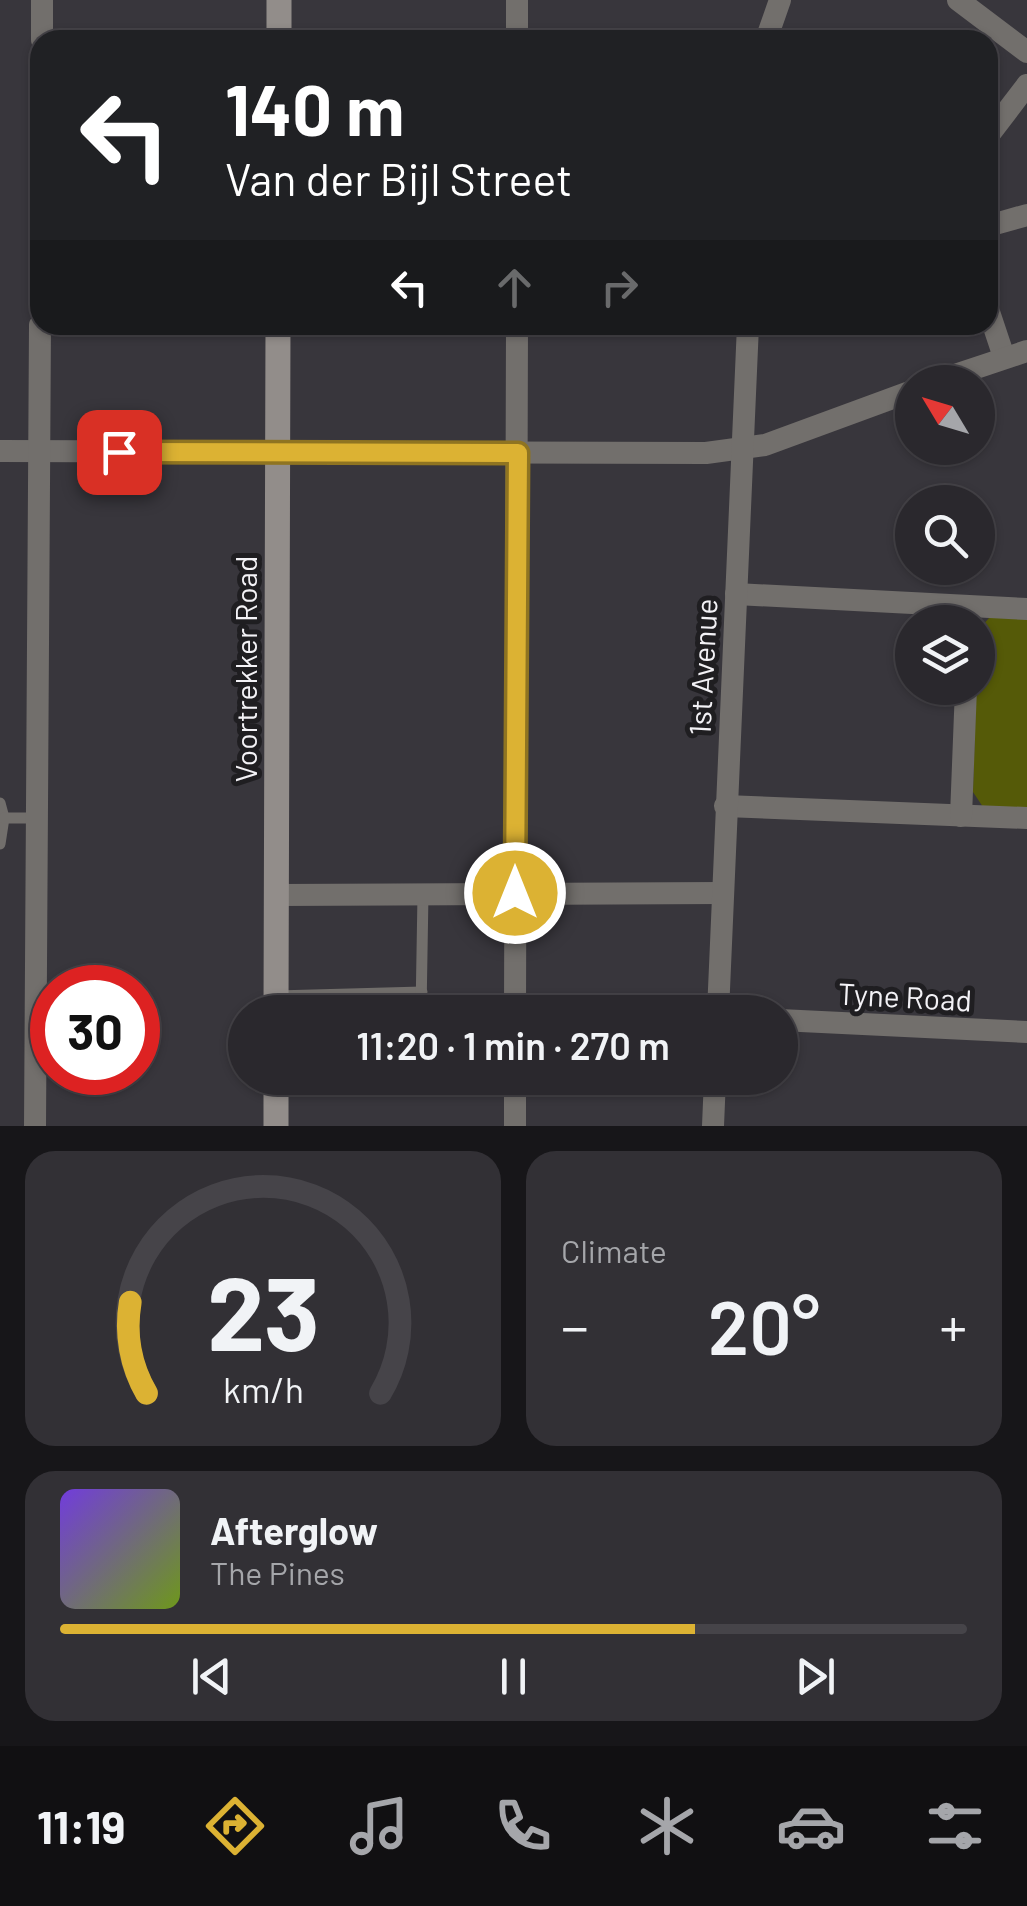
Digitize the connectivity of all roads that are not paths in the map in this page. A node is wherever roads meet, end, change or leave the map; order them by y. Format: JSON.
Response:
{"nodes":[{"id":1,"x":42,"y":0,"type":"edge"},
{"id":2,"x":279,"y":0,"type":"edge"},
{"id":3,"x":517,"y":0,"type":"edge"},
{"id":4,"x":780,"y":0,"type":"edge"},
{"id":5,"x":958,"y":0,"type":"edge"},
{"id":6,"x":42,"y":30,"type":"edge"},
{"id":7,"x":279,"y":30,"type":"edge"},
{"id":8,"x":517,"y":30,"type":"edge"},
{"id":9,"x":770,"y":30,"type":"edge"},
{"id":10,"x":998,"y":30,"type":"edge"},
{"id":11,"x":998,"y":30,"type":"edge"},
{"id":12,"x":1027,"y":52,"type":"edge"},
{"id":13,"x":1027,"y":85,"type":"edge"},
{"id":14,"x":998,"y":123,"type":"edge"},
{"id":15,"x":1027,"y":215,"type":"edge"},
{"id":16,"x":998,"y":223,"type":"edge"},
{"id":17,"x":998,"y":325,"type":"edge"},
{"id":18,"x":40,"y":335,"type":"edge"},
{"id":19,"x":278,"y":335,"type":"edge"},
{"id":20,"x":518,"y":335,"type":"edge"},
{"id":21,"x":747,"y":335,"type":"edge"},
{"id":22,"x":1016,"y":353,"type":"edge"},
{"id":23,"x":982,"y":365,"type":"edge"},
{"id":24,"x":895,"y":396,"type":"edge"},
{"id":25,"x":740,"y":450,"type":"junction"},
{"id":26,"x":0,"y":451,"type":"edge"},
{"id":27,"x":40,"y":451,"type":"junction"},
{"id":28,"x":278,"y":452,"type":"junction"},
{"id":29,"x":518,"y":453,"type":"junction"},
{"id":30,"x":736,"y":594,"type":"junction"},
{"id":31,"x":895,"y":608,"type":"edge"},
{"id":32,"x":1027,"y":608,"type":"edge"},
{"id":33,"x":995,"y":611,"type":"edge"},
{"id":34,"x":965,"y":705,"type":"edge"},
{"id":35,"x":0,"y":802,"type":"edge"},
{"id":36,"x":726,"y":806,"type":"junction"},
{"id":37,"x":962,"y":816,"type":"junction"},
{"id":38,"x":4,"y":818,"type":"junction"},
{"id":39,"x":37,"y":818,"type":"junction"},
{"id":40,"x":1027,"y":818,"type":"edge"},
{"id":41,"x":0,"y":844,"type":"edge"},
{"id":42,"x":515,"y":893,"type":"junction"},
{"id":43,"x":422,"y":894,"type":"junction"},
{"id":44,"x":722,"y":894,"type":"junction"},
{"id":45,"x":278,"y":896,"type":"junction"},
{"id":46,"x":422,"y":992,"type":"junction"},
{"id":47,"x":276,"y":995,"type":"edge"},
{"id":48,"x":386,"y":995,"type":"edge"},
{"id":49,"x":422,"y":995,"type":"edge"},
{"id":50,"x":515,"y":995,"type":"edge"},
{"id":51,"x":719,"y":995,"type":"edge"},
{"id":52,"x":798,"y":1021,"type":"edge"},
{"id":53,"x":1027,"y":1032,"type":"edge"},
{"id":54,"x":276,"y":1095,"type":"edge"},
{"id":55,"x":515,"y":1095,"type":"edge"},
{"id":56,"x":714,"y":1095,"type":"edge"},
{"id":57,"x":35,"y":1126,"type":"edge"},
{"id":58,"x":276,"y":1126,"type":"edge"},
{"id":59,"x":515,"y":1126,"type":"edge"},
{"id":60,"x":713,"y":1126,"type":"edge"}],
"edges":[{"from":1,"to":6,"type":"street"},
{"from":2,"to":7,"type":"main road"},
{"from":3,"to":8,"type":"street"},
{"from":4,"to":9,"type":"street"},
{"from":5,"to":10,"type":"street"},
{"from":11,"to":12,"type":"street"},
{"from":13,"to":14,"type":"street"},
{"from":15,"to":16,"type":"street"},
{"from":17,"to":22,"type":"street"},
{"from":18,"to":27,"type":"street"},
{"from":19,"to":28,"type":"main road","name":"Voortrekker Road"},
{"from":20,"to":29,"type":"street"},
{"from":21,"to":25,"type":"street","name":"1st Avenue"},
{"from":22,"to":23,"type":"street"},
{"from":24,"to":25,"type":"street"},
{"from":25,"to":29,"type":"street"},
{"from":25,"to":30,"type":"street","name":"1st Avenue"},
{"from":26,"to":27,"type":"street"},
{"from":27,"to":28,"type":"street"},
{"from":27,"to":39,"type":"street"},
{"from":28,"to":29,"type":"street"},
{"from":28,"to":45,"type":"main road","name":"Voortrekker Road"},
{"from":29,"to":42,"type":"street"},
{"from":30,"to":31,"type":"street"},
{"from":30,"to":36,"type":"street","name":"1st Avenue"},
{"from":32,"to":33,"type":"street"},
{"from":34,"to":37,"type":"street"},
{"from":35,"to":38,"type":"lane"},
{"from":36,"to":37,"type":"street"},
{"from":36,"to":44,"type":"street","name":"1st Avenue"},
{"from":37,"to":40,"type":"street"},
{"from":38,"to":39,"type":"lane"},
{"from":38,"to":41,"type":"lane"},
{"from":39,"to":57,"type":"street"},
{"from":42,"to":43,"type":"street"},
{"from":42,"to":44,"type":"street"},
{"from":42,"to":50,"type":"street"},
{"from":43,"to":45,"type":"street"},
{"from":43,"to":46,"type":"lane"},
{"from":44,"to":51,"type":"street","name":"1st Avenue"},
{"from":45,"to":47,"type":"main road","name":"Voortrekker Road"},
{"from":46,"to":48,"type":"lane"},
{"from":46,"to":49,"type":"lane"},
{"from":52,"to":53,"type":"street","name":"Tyne Road"},
{"from":54,"to":58,"type":"main road"},
{"from":55,"to":59,"type":"street"},
{"from":56,"to":60,"type":"street"}]}
